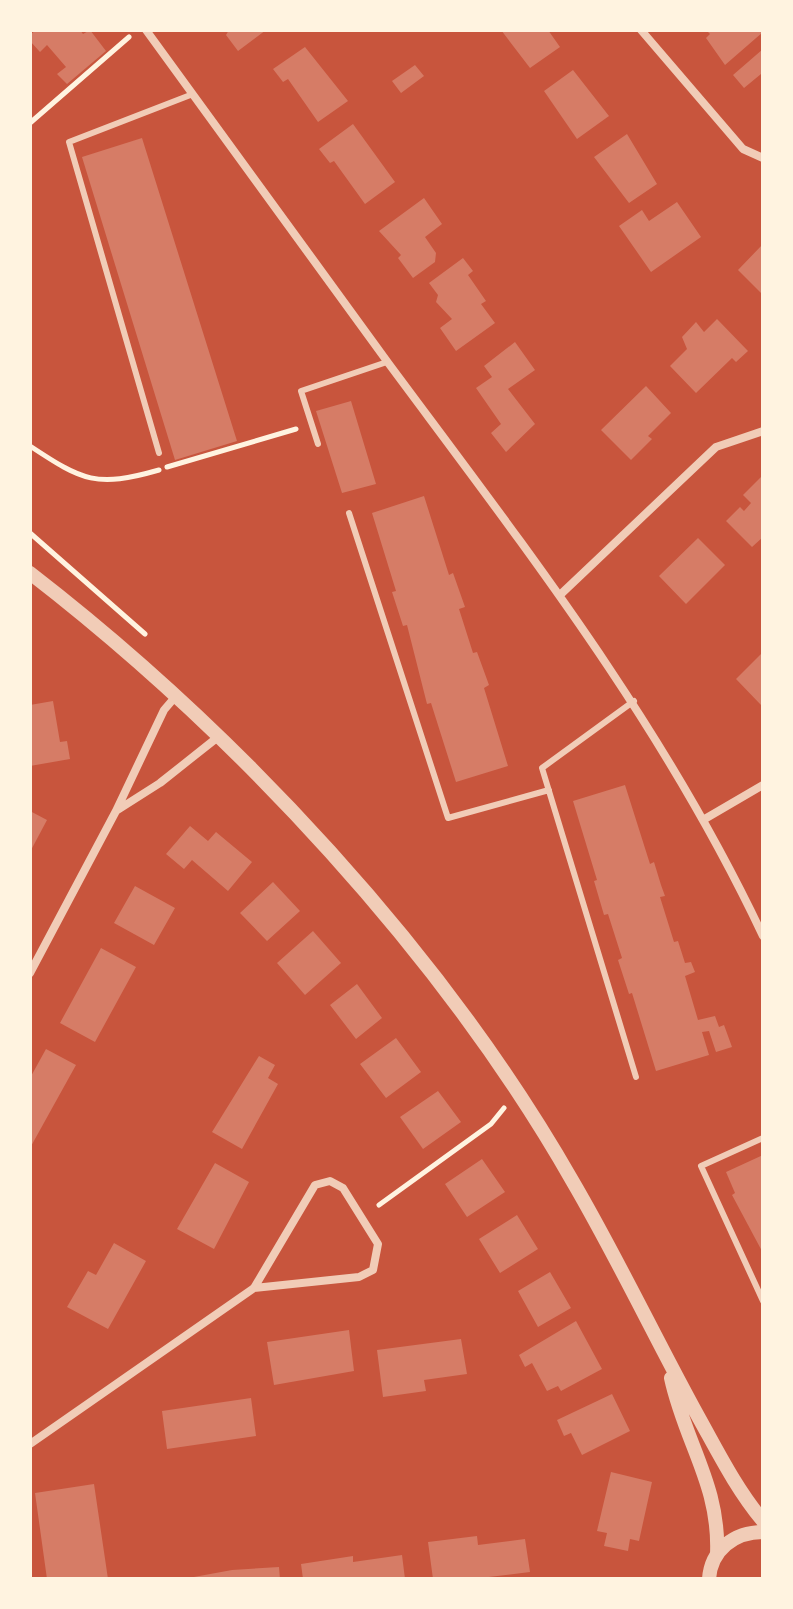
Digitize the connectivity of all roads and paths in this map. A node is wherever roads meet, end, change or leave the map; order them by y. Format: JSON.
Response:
{"nodes":[{"id":1,"x":146,"y":30,"type":"edge"},
{"id":2,"x":641,"y":30,"type":"edge"},
{"id":3,"x":129,"y":37,"type":"dead end"},
{"id":4,"x":193,"y":94,"type":"junction"},
{"id":5,"x":30,"y":123,"type":"edge"},
{"id":6,"x":763,"y":158,"type":"edge"},
{"id":7,"x":387,"y":362,"type":"junction"},
{"id":8,"x":312,"y":424,"type":"junction"},
{"id":9,"x":763,"y":431,"type":"edge"},
{"id":10,"x":318,"y":444,"type":"dead end"},
{"id":11,"x":30,"y":446,"type":"edge"},
{"id":12,"x":159,"y":453,"type":"joint"},
{"id":13,"x":162,"y":469,"type":"junction"},
{"id":14,"x":349,"y":513,"type":"dead end"},
{"id":15,"x":30,"y":533,"type":"edge"},
{"id":16,"x":30,"y":573,"type":"edge"},
{"id":17,"x":561,"y":594,"type":"junction"},
{"id":18,"x":145,"y":634,"type":"dead end"},
{"id":19,"x":177,"y":695,"type":"junction"},
{"id":20,"x":634,"y":701,"type":"junction"},
{"id":21,"x":218,"y":737,"type":"junction"},
{"id":22,"x":763,"y":785,"type":"edge"},
{"id":23,"x":549,"y":790,"type":"junction"},
{"id":24,"x":116,"y":811,"type":"junction"},
{"id":25,"x":703,"y":820,"type":"junction"},
{"id":26,"x":763,"y":936,"type":"edge"},
{"id":27,"x":30,"y":973,"type":"edge"},
{"id":28,"x":636,"y":1077,"type":"dead end"},
{"id":29,"x":516,"y":1092,"type":"junction"},
{"id":30,"x":763,"y":1138,"type":"edge"},
{"id":31,"x":379,"y":1205,"type":"dead end"},
{"id":32,"x":254,"y":1288,"type":"junction"},
{"id":33,"x":763,"y":1301,"type":"edge"},
{"id":34,"x":667,"y":1362,"type":"junction"},
{"id":35,"x":30,"y":1444,"type":"edge"},
{"id":36,"x":763,"y":1521,"type":"edge"},
{"id":37,"x":763,"y":1532,"type":"edge"},
{"id":38,"x":717,"y":1554,"type":"junction"},
{"id":39,"x":709,"y":1579,"type":"edge"}],
"edges":[{"from":1,"to":4,"type":"street"},
{"from":2,"to":6,"type":"street"},
{"from":3,"to":5,"type":"path"},
{"from":4,"to":7,"type":"street"},
{"from":4,"to":12,"type":"lane"},
{"from":7,"to":8,"type":"lane"},
{"from":7,"to":17,"type":"street"},
{"from":8,"to":10,"type":"lane"},
{"from":8,"to":13,"type":"path"},
{"from":9,"to":17,"type":"street"},
{"from":11,"to":13,"type":"path"},
{"from":12,"to":13,"type":"path"},
{"from":14,"to":23,"type":"lane"},
{"from":15,"to":18,"type":"path"},
{"from":16,"to":19,"type":"street"},
{"from":17,"to":20,"type":"street"},
{"from":19,"to":21,"type":"street"},
{"from":19,"to":24,"type":"street"},
{"from":20,"to":23,"type":"lane"},
{"from":20,"to":25,"type":"street"},
{"from":21,"to":24,"type":"street"},
{"from":21,"to":29,"type":"street"},
{"from":22,"to":25,"type":"street"},
{"from":23,"to":28,"type":"lane"},
{"from":24,"to":27,"type":"street"},
{"from":25,"to":26,"type":"street"},
{"from":29,"to":31,"type":"path"},
{"from":29,"to":34,"type":"street"},
{"from":30,"to":33,"type":"lane"},
{"from":32,"to":32,"type":"street"},
{"from":32,"to":35,"type":"street"},
{"from":34,"to":36,"type":"street"},
{"from":34,"to":38,"type":"street"},
{"from":37,"to":38,"type":"street"},
{"from":38,"to":39,"type":"street"}]}
